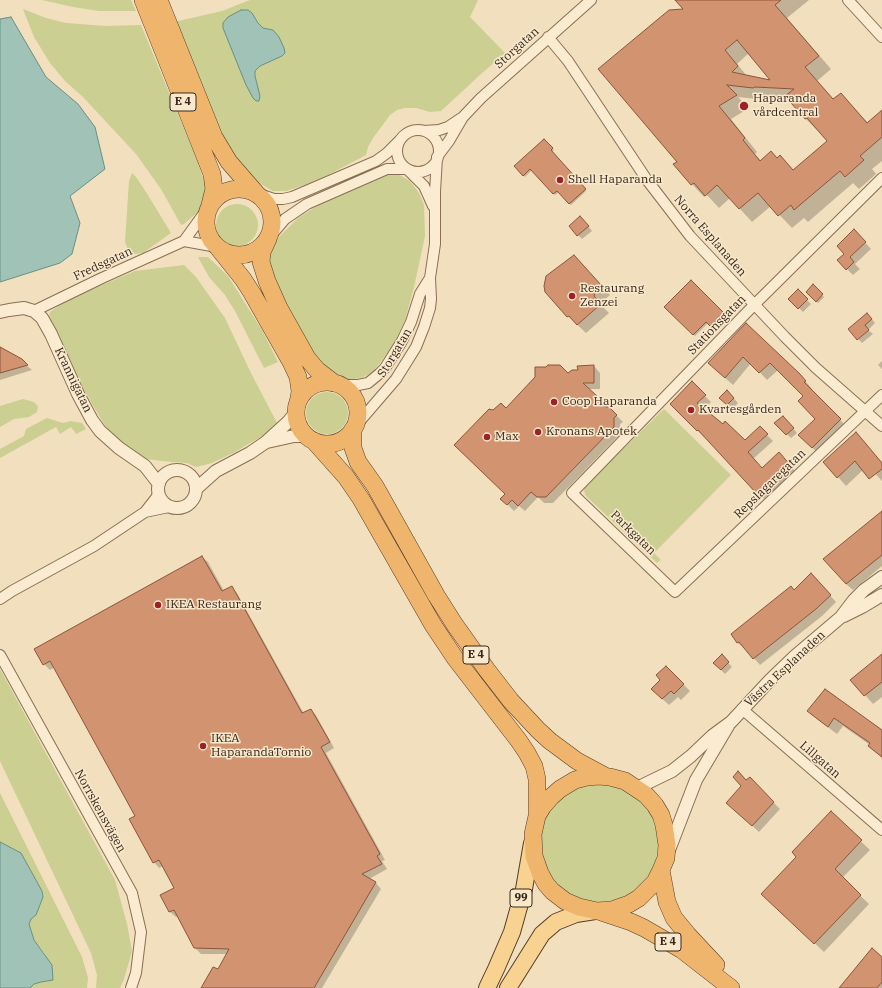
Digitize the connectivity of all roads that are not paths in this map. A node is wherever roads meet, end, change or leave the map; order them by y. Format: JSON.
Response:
{"nodes":[{"id":1,"x":143,"y":0,"type":"edge"},
{"id":2,"x":159,"y":0,"type":"edge"},
{"id":3,"x":591,"y":0,"type":"edge"},
{"id":4,"x":848,"y":0,"type":"edge"},
{"id":5,"x":548,"y":37,"type":"junction"},
{"id":6,"x":882,"y":37,"type":"edge"},
{"id":7,"x":463,"y":117,"type":"junction"},
{"id":8,"x":424,"y":131,"type":"junction"},
{"id":9,"x":400,"y":140,"type":"junction"},
{"id":10,"x":437,"y":157,"type":"junction"},
{"id":11,"x":407,"y":169,"type":"junction"},
{"id":12,"x":882,"y":178,"type":"edge"},
{"id":13,"x":256,"y":193,"type":"junction"},
{"id":14,"x":210,"y":205,"type":"junction"},
{"id":15,"x":434,"y":208,"type":"junction"},
{"id":16,"x":268,"y":239,"type":"junction"},
{"id":17,"x":184,"y":241,"type":"junction"},
{"id":18,"x":217,"y":247,"type":"junction"},
{"id":19,"x":430,"y":278,"type":"junction"},
{"id":20,"x":754,"y":305,"type":"junction"},
{"id":21,"x":34,"y":311,"type":"junction"},
{"id":22,"x":0,"y":312,"type":"edge"},
{"id":23,"x":337,"y":384,"type":"junction"},
{"id":24,"x":882,"y":395,"type":"edge"},
{"id":25,"x":298,"y":405,"type":"junction"},
{"id":26,"x":865,"y":411,"type":"junction"},
{"id":27,"x":882,"y":426,"type":"edge"},
{"id":28,"x":353,"y":429,"type":"junction"},
{"id":29,"x":310,"y":438,"type":"junction"},
{"id":30,"x":266,"y":442,"type":"junction"},
{"id":31,"x":145,"y":466,"type":"junction"},
{"id":32,"x":170,"y":471,"type":"junction"},
{"id":33,"x":216,"y":471,"type":"junction"},
{"id":34,"x":190,"y":474,"type":"junction"},
{"id":35,"x":197,"y":488,"type":"junction"},
{"id":36,"x":159,"y":489,"type":"junction"},
{"id":37,"x":572,"y":493,"type":"joint"},
{"id":38,"x":169,"y":507,"type":"junction"},
{"id":39,"x":146,"y":512,"type":"junction"},
{"id":40,"x":882,"y":577,"type":"edge"},
{"id":41,"x":675,"y":592,"type":"joint"},
{"id":42,"x":882,"y":594,"type":"edge"},
{"id":43,"x":0,"y":599,"type":"edge"},
{"id":44,"x":841,"y":617,"type":"junction"},
{"id":45,"x":0,"y":655,"type":"edge"},
{"id":46,"x":742,"y":709,"type":"junction"},
{"id":47,"x":731,"y":722,"type":"junction"},
{"id":48,"x":605,"y":776,"type":"junction"},
{"id":49,"x":637,"y":788,"type":"junction"},
{"id":50,"x":537,"y":816,"type":"junction"},
{"id":51,"x":882,"y":830,"type":"edge"},
{"id":52,"x":533,"y":834,"type":"junction"},
{"id":53,"x":663,"y":864,"type":"junction"},
{"id":54,"x":597,"y":911,"type":"junction"},
{"id":55,"x":131,"y":988,"type":"edge"},
{"id":56,"x":486,"y":988,"type":"edge"},
{"id":57,"x":508,"y":988,"type":"edge"},
{"id":58,"x":731,"y":988,"type":"edge"},
{"id":59,"x":736,"y":988,"type":"edge"}],
"edges":[{"from":1,"to":14,"type":"highway","number":"E 4"},
{"from":2,"to":13,"type":"highway","number":"E 4"},
{"from":3,"to":5,"type":"street","name":"Storgatan"},
{"from":4,"to":6,"type":"street"},
{"from":5,"to":7,"type":"street","name":"Storgatan"},
{"from":5,"to":20,"type":"street","name":"Norra Esplanaden"},
{"from":7,"to":8,"type":"street","name":"Storgatan"},
{"from":7,"to":10,"type":"street","name":"Storgatan"},
{"from":8,"to":9,"type":"street","name":"Storgatan"},
{"from":8,"to":10,"type":"street","name":"Storgatan"},
{"from":9,"to":11,"type":"street","name":"Storgatan"},
{"from":9,"to":13,"type":"street"},
{"from":10,"to":11,"type":"street","name":"Storgatan"},
{"from":10,"to":15,"type":"street","name":"Storgatan"},
{"from":11,"to":15,"type":"street","name":"Storgatan"},
{"from":11,"to":16,"type":"street"},
{"from":12,"to":20,"type":"street","name":"Stationsgatan"},
{"from":13,"to":14,"type":"highway"},
{"from":13,"to":16,"type":"highway","number":"E 4"},
{"from":14,"to":17,"type":"street","name":"Fredsgatan"},
{"from":14,"to":18,"type":"highway","number":"E 4"},
{"from":15,"to":19,"type":"street","name":"Storgatan"},
{"from":16,"to":18,"type":"highway"},
{"from":16,"to":23,"type":"highway","number":"E 4"},
{"from":17,"to":18,"type":"street"},
{"from":17,"to":21,"type":"street","name":"Fredsgatan"},
{"from":18,"to":25,"type":"highway","number":"E 4"},
{"from":19,"to":23,"type":"street","name":"Storgatan"},
{"from":19,"to":28,"type":"street","name":"Storgatan"},
{"from":20,"to":26,"type":"street","name":"Norra Esplanaden"},
{"from":20,"to":37,"type":"street","name":"Stationsgatan"},
{"from":21,"to":22,"type":"street"},
{"from":21,"to":31,"type":"street","name":"Krannigatan"},
{"from":23,"to":25,"type":"highway"},
{"from":23,"to":28,"type":"highway","number":"E 4"},
{"from":24,"to":26,"type":"street","name":"Repslagaregatan"},
{"from":25,"to":29,"type":"highway","number":"E 4"},
{"from":25,"to":30,"type":"street"},
{"from":26,"to":27,"type":"street","name":"Norra Esplanaden"},
{"from":26,"to":41,"type":"street","name":"Repslagaregatan"},
{"from":28,"to":29,"type":"highway"},
{"from":28,"to":48,"type":"highway","number":"E 4"},
{"from":29,"to":30,"type":"street"},
{"from":29,"to":50,"type":"highway","number":"E 4"},
{"from":30,"to":33,"type":"street"},
{"from":31,"to":32,"type":"street","name":"Krannigatan"},
{"from":31,"to":36,"type":"street","name":"Krannigatan"},
{"from":32,"to":34,"type":"street"},
{"from":32,"to":36,"type":"street"},
{"from":33,"to":34,"type":"street"},
{"from":33,"to":35,"type":"street"},
{"from":34,"to":35,"type":"street"},
{"from":35,"to":38,"type":"street"},
{"from":36,"to":38,"type":"street"},
{"from":36,"to":39,"type":"street"},
{"from":37,"to":41,"type":"street","name":"Parkgatan"},
{"from":38,"to":39,"type":"street"},
{"from":39,"to":43,"type":"street"},
{"from":40,"to":44,"type":"street","name":"Västra Esplanaden"},
{"from":42,"to":44,"type":"street","name":"Västra Esplanaden"},
{"from":44,"to":46,"type":"street","name":"Västra Esplanaden"},
{"from":45,"to":55,"type":"street","name":"Norrskensvägen"},
{"from":46,"to":47,"type":"street","name":"Västra Esplanaden"},
{"from":46,"to":51,"type":"street","name":"Lillgatan"},
{"from":47,"to":49,"type":"street","name":"Västra Esplanaden"},
{"from":47,"to":53,"type":"street","name":"Västra Esplanaden"},
{"from":48,"to":49,"type":"highway","number":"E 4"},
{"from":48,"to":50,"type":"highway","number":"E 4"},
{"from":49,"to":53,"type":"highway","number":"E 4"},
{"from":50,"to":52,"type":"highway","number":"E 4"},
{"from":52,"to":54,"type":"highway","number":"E 4"},
{"from":52,"to":56,"type":"main road","number":"99"},
{"from":53,"to":54,"type":"highway","number":"E 4"},
{"from":53,"to":59,"type":"highway","number":"E 4"},
{"from":54,"to":57,"type":"main road"},
{"from":54,"to":58,"type":"highway","number":"E 4"}]}
